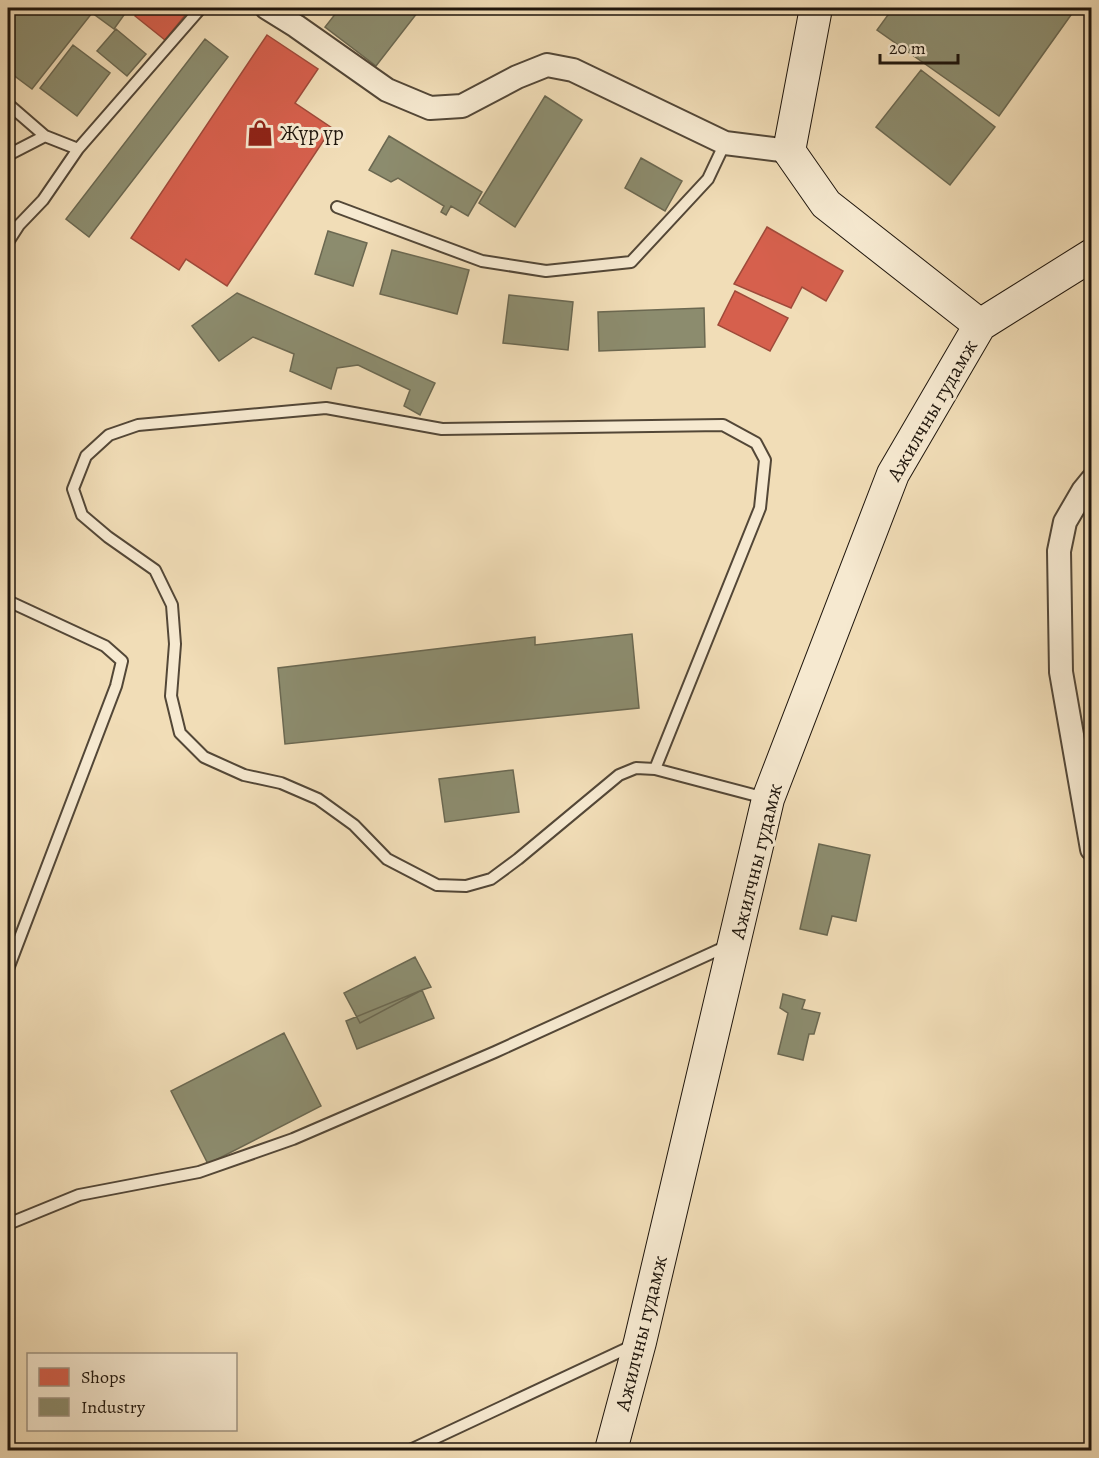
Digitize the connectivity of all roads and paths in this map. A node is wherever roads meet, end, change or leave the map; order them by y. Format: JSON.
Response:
{"nodes":[{"id":1,"x":201,"y":8,"type":"edge"},
{"id":2,"x":267,"y":8,"type":"edge"},
{"id":3,"x":816,"y":8,"type":"edge"},
{"id":4,"x":301,"y":17,"type":"edge"},
{"id":5,"x":8,"y":104,"type":"edge"},
{"id":6,"x":45,"y":136,"type":"junction"},
{"id":7,"x":725,"y":143,"type":"junction"},
{"id":8,"x":78,"y":149,"type":"junction"},
{"id":9,"x":789,"y":151,"type":"junction"},
{"id":10,"x":8,"y":156,"type":"edge"},
{"id":11,"x":337,"y":207,"type":"dead end"},
{"id":12,"x":19,"y":225,"type":"junction"},
{"id":13,"x":8,"y":226,"type":"edge"},
{"id":14,"x":8,"y":242,"type":"edge"},
{"id":15,"x":1092,"y":255,"type":"edge"},
{"id":16,"x":980,"y":326,"type":"junction"},
{"id":17,"x":1092,"y":480,"type":"edge"},
{"id":18,"x":8,"y":601,"type":"edge"},
{"id":19,"x":655,"y":769,"type":"junction"},
{"id":20,"x":768,"y":799,"type":"junction"},
{"id":21,"x":1092,"y":849,"type":"edge"},
{"id":22,"x":735,"y":942,"type":"junction"},
{"id":23,"x":8,"y":969,"type":"edge"},
{"id":24,"x":8,"y":1224,"type":"edge"},
{"id":25,"x":640,"y":1342,"type":"junction"},
{"id":26,"x":410,"y":1450,"type":"edge"},
{"id":27,"x":611,"y":1450,"type":"edge"}],
"edges":[{"from":1,"to":8,"type":"lane"},
{"from":2,"to":4,"type":"street"},
{"from":3,"to":9,"type":"main road"},
{"from":4,"to":7,"type":"street"},
{"from":5,"to":6,"type":"lane"},
{"from":6,"to":8,"type":"lane"},
{"from":6,"to":10,"type":"lane"},
{"from":7,"to":9,"type":"street"},
{"from":7,"to":11,"type":"lane"},
{"from":8,"to":12,"type":"lane"},
{"from":9,"to":16,"type":"main road"},
{"from":12,"to":13,"type":"lane"},
{"from":12,"to":14,"type":"lane"},
{"from":15,"to":16,"type":"main road","name":"Ажилчны гудамж"},
{"from":16,"to":20,"type":"main road","name":"Ажилчны гудамж"},
{"from":17,"to":21,"type":"street"},
{"from":18,"to":23,"type":"lane"},
{"from":19,"to":19,"type":"lane"},
{"from":19,"to":20,"type":"lane"},
{"from":20,"to":22,"type":"main road","name":"Ажилчны гудамж"},
{"from":22,"to":24,"type":"lane"},
{"from":22,"to":25,"type":"main road","name":"Ажилчны гудамж"},
{"from":25,"to":26,"type":"lane"},
{"from":25,"to":27,"type":"main road","name":"Ажилчны гудамж"}]}
